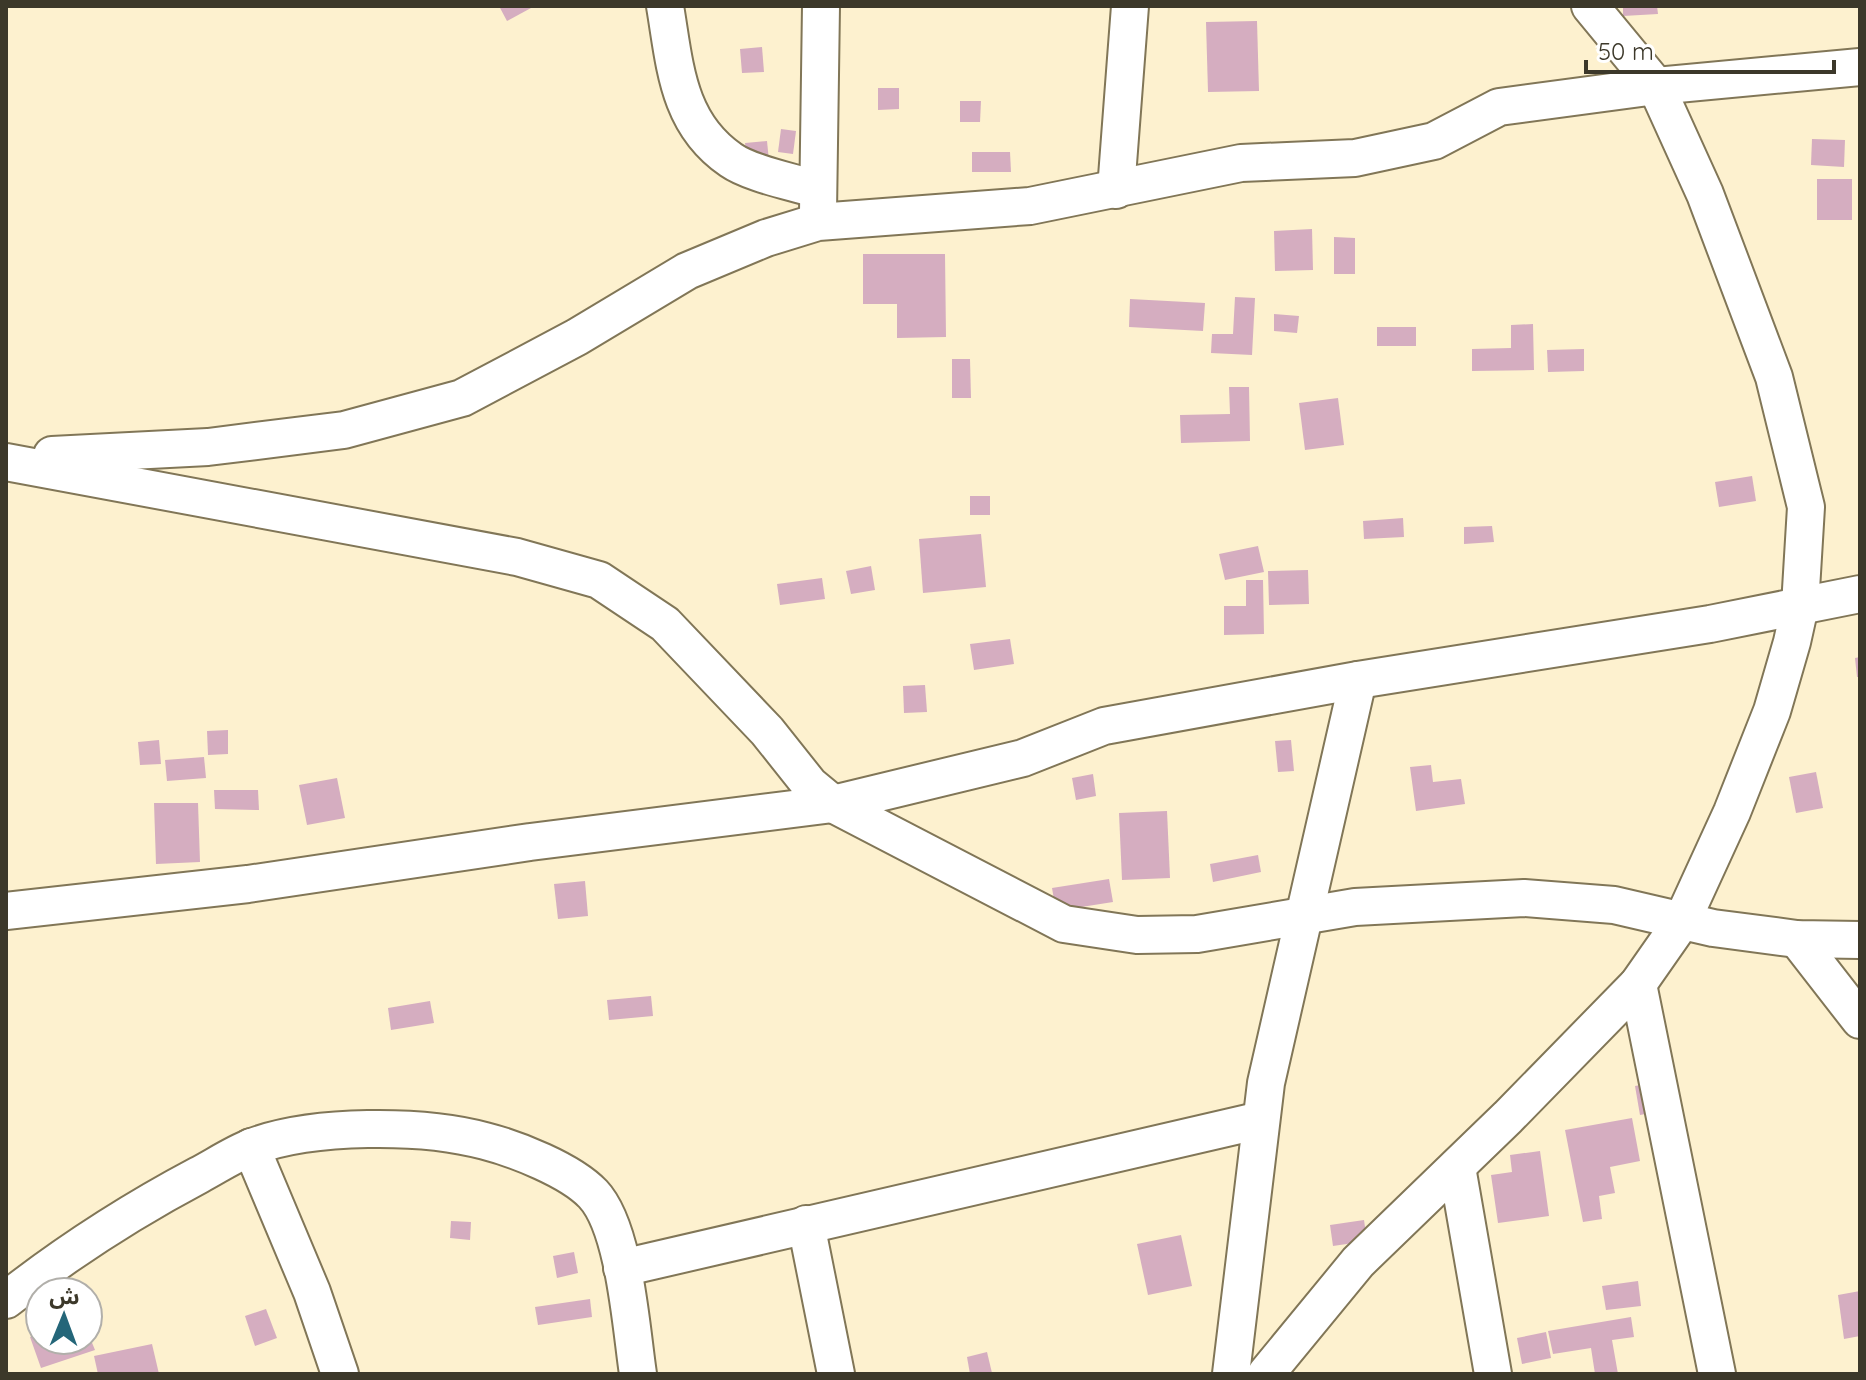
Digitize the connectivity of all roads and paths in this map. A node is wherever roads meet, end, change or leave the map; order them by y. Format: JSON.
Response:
{"nodes":[{"id":1,"x":665,"y":6,"type":"edge"},
{"id":2,"x":821,"y":6,"type":"edge"},
{"id":3,"x":1130,"y":6,"type":"edge"},
{"id":4,"x":1590,"y":6,"type":"edge"},
{"id":5,"x":1860,"y":67,"type":"edge"},
{"id":6,"x":1656,"y":86,"type":"junction"},
{"id":7,"x":1116,"y":190,"type":"junction"},
{"id":8,"x":818,"y":206,"type":"junction"},
{"id":9,"x":6,"y":459,"type":"edge"},
{"id":10,"x":1860,"y":594,"type":"edge"},
{"id":11,"x":1800,"y":606,"type":"junction"},
{"id":12,"x":1358,"y":680,"type":"junction"},
{"id":13,"x":833,"y":804,"type":"junction"},
{"id":14,"x":6,"y":911,"type":"edge"},
{"id":15,"x":1304,"y":914,"type":"junction"},
{"id":16,"x":1682,"y":921,"type":"junction"},
{"id":17,"x":1797,"y":939,"type":"junction"},
{"id":18,"x":1860,"y":940,"type":"edge"},
{"id":19,"x":1638,"y":984,"type":"junction"},
{"id":20,"x":1860,"y":1020,"type":"edge"},
{"id":21,"x":1261,"y":1120,"type":"junction"},
{"id":22,"x":251,"y":1147,"type":"junction"},
{"id":23,"x":1457,"y":1167,"type":"junction"},
{"id":24,"x":806,"y":1224,"type":"junction"},
{"id":25,"x":622,"y":1268,"type":"junction"},
{"id":26,"x":6,"y":1300,"type":"edge"},
{"id":27,"x":340,"y":1374,"type":"edge"},
{"id":28,"x":638,"y":1374,"type":"edge"},
{"id":29,"x":836,"y":1374,"type":"edge"},
{"id":30,"x":1231,"y":1374,"type":"edge"},
{"id":31,"x":1266,"y":1374,"type":"edge"},
{"id":32,"x":1493,"y":1374,"type":"edge"},
{"id":33,"x":1717,"y":1374,"type":"edge"}],
"edges":[{"from":1,"to":8,"type":"street"},
{"from":2,"to":8,"type":"street"},
{"from":3,"to":7,"type":"street"},
{"from":4,"to":6,"type":"street"},
{"from":5,"to":6,"type":"street"},
{"from":6,"to":7,"type":"street"},
{"from":6,"to":11,"type":"street"},
{"from":7,"to":8,"type":"street"},
{"from":8,"to":9,"type":"street"},
{"from":9,"to":13,"type":"street"},
{"from":10,"to":11,"type":"street"},
{"from":11,"to":12,"type":"street"},
{"from":11,"to":16,"type":"street"},
{"from":12,"to":13,"type":"street"},
{"from":12,"to":15,"type":"street"},
{"from":13,"to":14,"type":"street"},
{"from":13,"to":15,"type":"street"},
{"from":15,"to":16,"type":"street"},
{"from":15,"to":21,"type":"street"},
{"from":16,"to":17,"type":"street"},
{"from":16,"to":19,"type":"street"},
{"from":17,"to":18,"type":"street"},
{"from":17,"to":20,"type":"street"},
{"from":19,"to":23,"type":"street"},
{"from":19,"to":33,"type":"street"},
{"from":21,"to":24,"type":"street"},
{"from":21,"to":30,"type":"street"},
{"from":22,"to":25,"type":"street"},
{"from":22,"to":26,"type":"street"},
{"from":22,"to":27,"type":"street"},
{"from":23,"to":31,"type":"street"},
{"from":23,"to":32,"type":"street"},
{"from":24,"to":25,"type":"street"},
{"from":24,"to":29,"type":"street"},
{"from":25,"to":28,"type":"street"}]}
